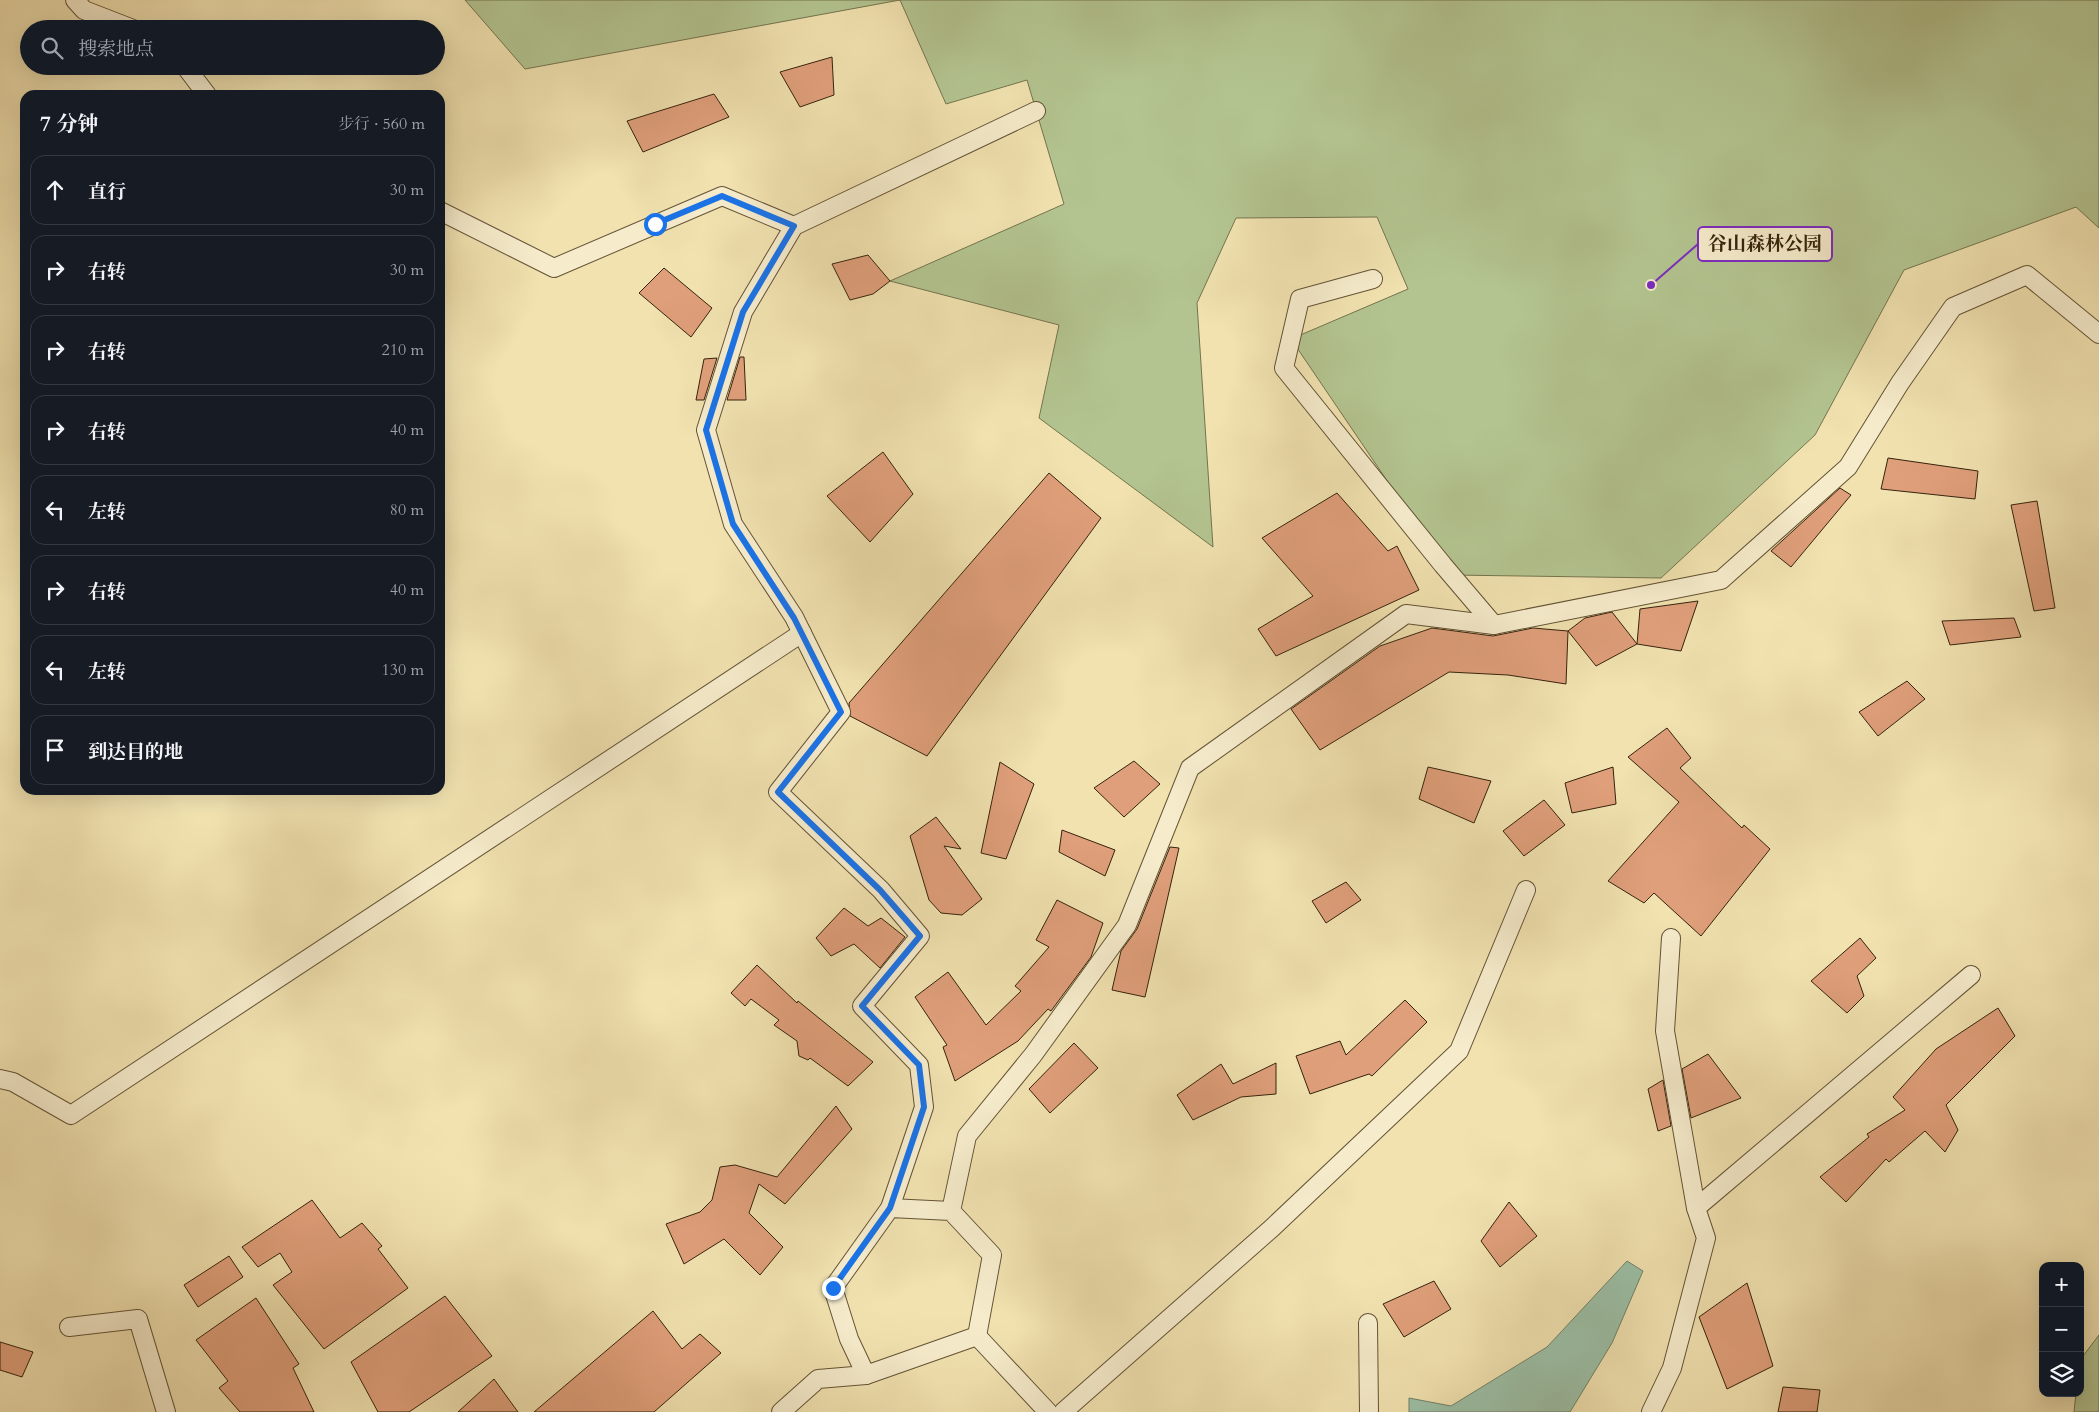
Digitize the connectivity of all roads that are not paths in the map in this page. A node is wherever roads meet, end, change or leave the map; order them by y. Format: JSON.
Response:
{"nodes":[{"id":1,"x":75,"y":0,"type":"edge"},
{"id":2,"x":110,"y":20,"type":"edge"},
{"id":3,"x":192,"y":75,"type":"edge"},
{"id":4,"x":203,"y":90,"type":"edge"},
{"id":5,"x":1036,"y":111,"type":"dead end"},
{"id":6,"x":445,"y":214,"type":"edge"},
{"id":7,"x":794,"y":226,"type":"junction"},
{"id":8,"x":1373,"y":279,"type":"dead end"},
{"id":9,"x":2099,"y":334,"type":"edge"},
{"id":10,"x":1494,"y":625,"type":"junction"},
{"id":11,"x":802,"y":633,"type":"junction"},
{"id":12,"x":1526,"y":890,"type":"dead end"},
{"id":13,"x":1671,"y":938,"type":"dead end"},
{"id":14,"x":1971,"y":975,"type":"dead end"},
{"id":15,"x":0,"y":1079,"type":"edge"},
{"id":16,"x":890,"y":1208,"type":"junction"},
{"id":17,"x":1696,"y":1208,"type":"junction"},
{"id":18,"x":951,"y":1210,"type":"junction"},
{"id":19,"x":1368,"y":1323,"type":"dead end"},
{"id":20,"x":69,"y":1327,"type":"dead end"},
{"id":21,"x":977,"y":1336,"type":"junction"},
{"id":22,"x":866,"y":1375,"type":"junction"},
{"id":23,"x":166,"y":1412,"type":"edge"},
{"id":24,"x":781,"y":1412,"type":"edge"},
{"id":25,"x":1048,"y":1412,"type":"edge"},
{"id":26,"x":1064,"y":1412,"type":"edge"},
{"id":27,"x":1369,"y":1412,"type":"edge"},
{"id":28,"x":1651,"y":1412,"type":"edge"}],
"edges":[{"from":1,"to":2,"type":"street"},
{"from":3,"to":4,"type":"street"},
{"from":5,"to":7,"type":"street"},
{"from":6,"to":7,"type":"street"},
{"from":7,"to":11,"type":"street"},
{"from":8,"to":10,"type":"street"},
{"from":9,"to":10,"type":"street"},
{"from":10,"to":18,"type":"street"},
{"from":11,"to":15,"type":"street"},
{"from":11,"to":16,"type":"street"},
{"from":12,"to":26,"type":"street"},
{"from":13,"to":17,"type":"street"},
{"from":14,"to":17,"type":"street"},
{"from":16,"to":18,"type":"street"},
{"from":16,"to":22,"type":"street"},
{"from":17,"to":28,"type":"street"},
{"from":18,"to":21,"type":"street"},
{"from":19,"to":27,"type":"street"},
{"from":20,"to":23,"type":"street"},
{"from":21,"to":22,"type":"street"},
{"from":21,"to":25,"type":"street"},
{"from":22,"to":24,"type":"street"}]}
